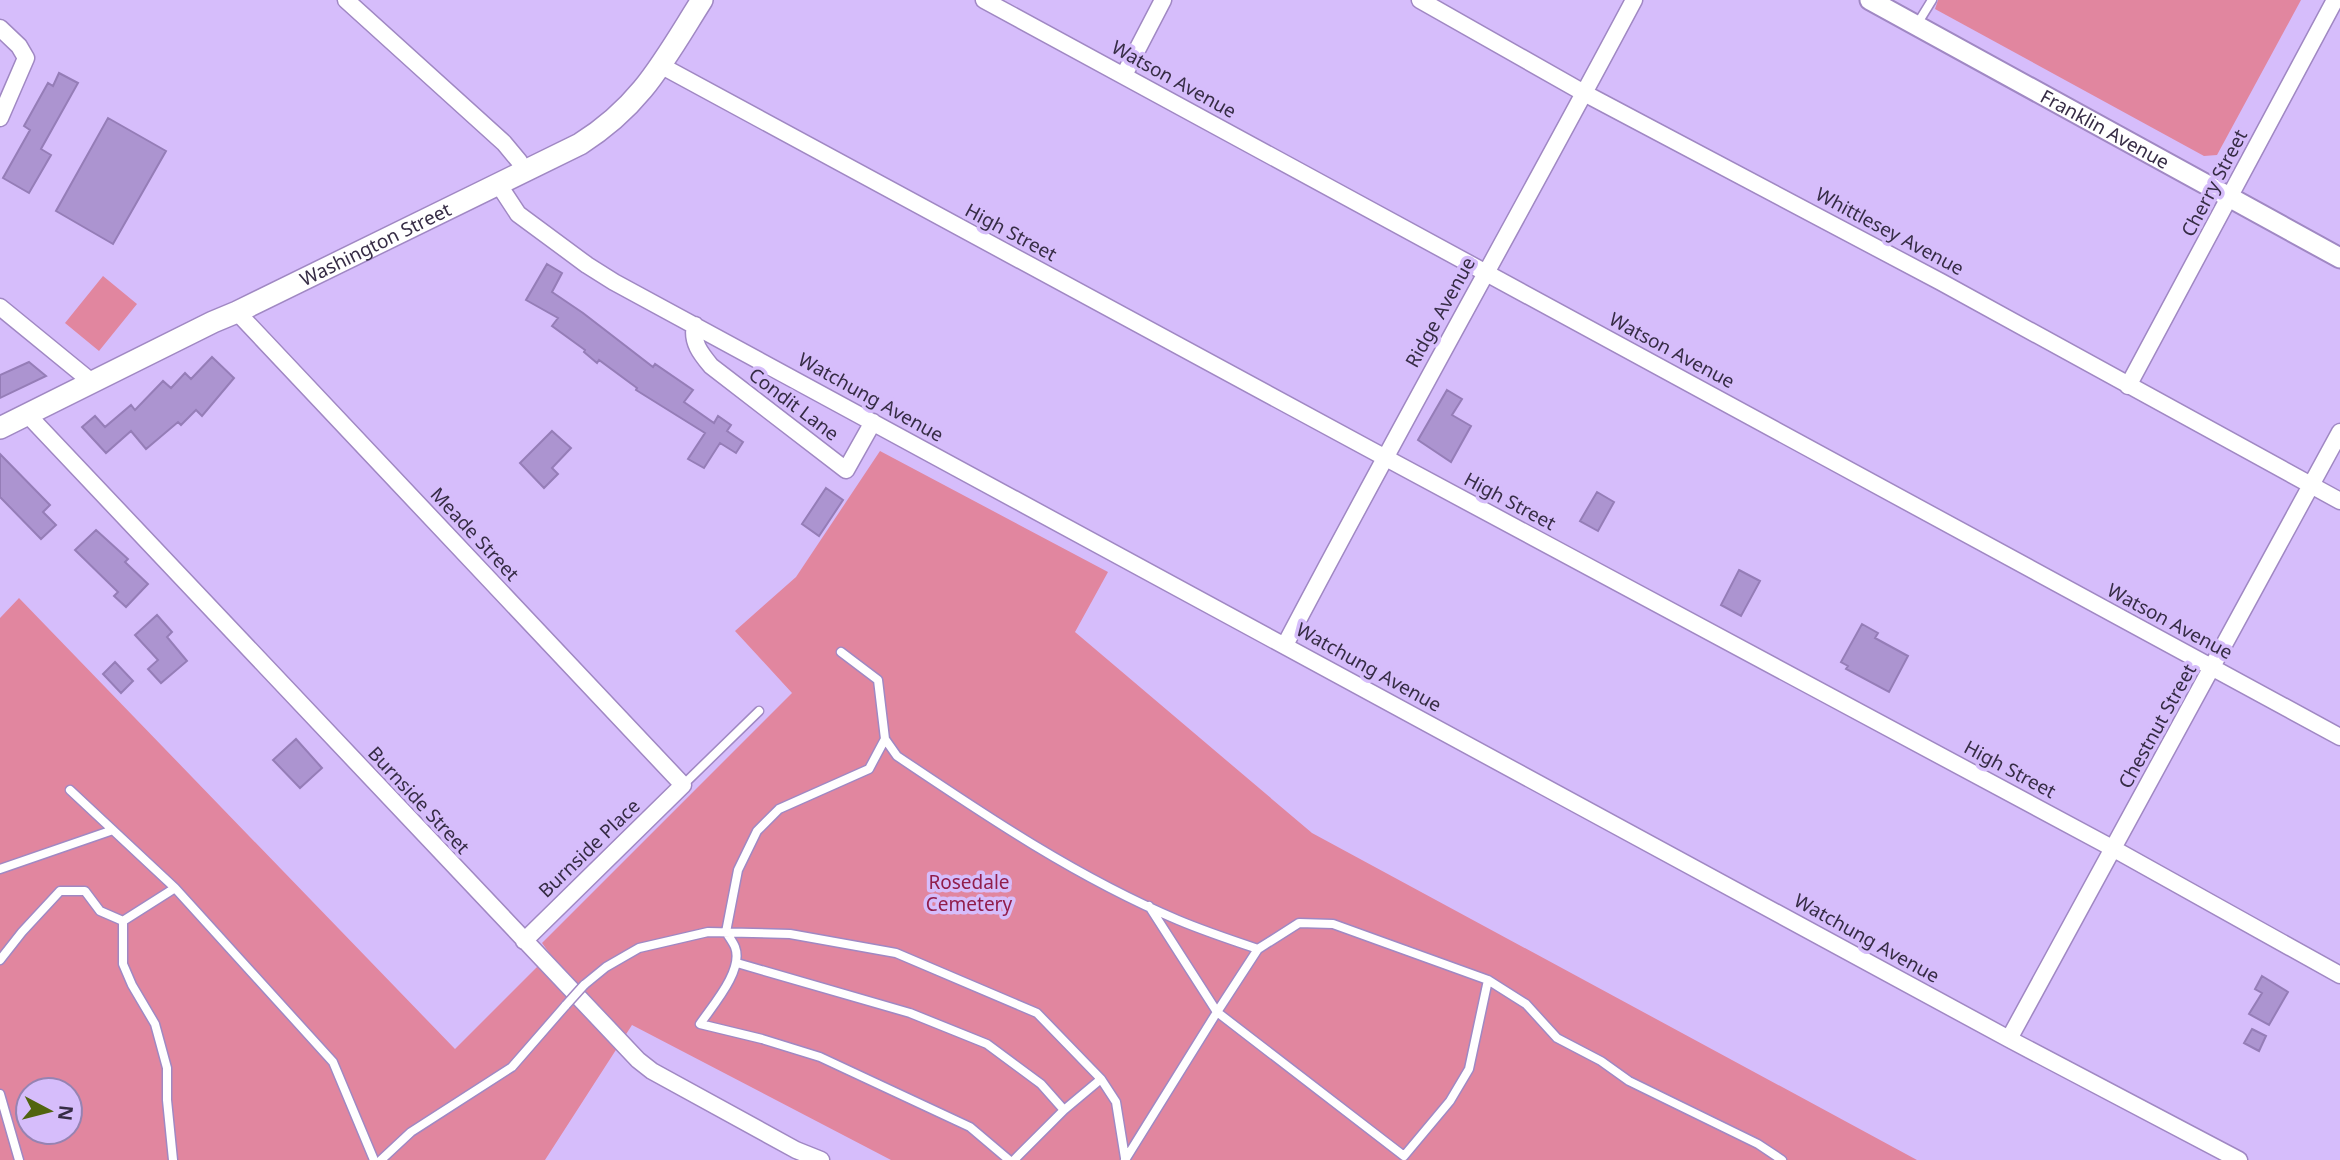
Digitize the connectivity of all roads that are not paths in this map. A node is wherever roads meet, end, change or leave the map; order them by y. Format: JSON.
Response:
{"nodes":[{"id":1,"x":346,"y":0,"type":"edge"},
{"id":2,"x":702,"y":0,"type":"edge"},
{"id":3,"x":984,"y":0,"type":"edge"},
{"id":4,"x":1163,"y":0,"type":"edge"},
{"id":5,"x":1420,"y":0,"type":"edge"},
{"id":6,"x":1634,"y":0,"type":"edge"},
{"id":7,"x":1870,"y":0,"type":"edge"},
{"id":8,"x":1932,"y":0,"type":"edge"},
{"id":9,"x":2335,"y":0,"type":"edge"},
{"id":10,"x":1916,"y":26,"type":"junction"},
{"id":11,"x":0,"y":29,"type":"edge"},
{"id":12,"x":660,"y":65,"type":"junction"},
{"id":13,"x":1124,"y":75,"type":"junction"},
{"id":14,"x":1584,"y":93,"type":"junction"},
{"id":15,"x":0,"y":118,"type":"edge"},
{"id":16,"x":524,"y":173,"type":"junction"},
{"id":17,"x":499,"y":185,"type":"junction"},
{"id":18,"x":2230,"y":198,"type":"junction"},
{"id":19,"x":2340,"y":258,"type":"edge"},
{"id":20,"x":1486,"y":274,"type":"junction"},
{"id":21,"x":0,"y":307,"type":"edge"},
{"id":22,"x":237,"y":312,"type":"junction"},
{"id":23,"x":695,"y":325,"type":"junction"},
{"id":24,"x":93,"y":383,"type":"junction"},
{"id":25,"x":2128,"y":386,"type":"junction"},
{"id":26,"x":27,"y":414,"type":"junction"},
{"id":27,"x":873,"y":422,"type":"junction"},
{"id":28,"x":0,"y":428,"type":"edge"},
{"id":29,"x":2340,"y":432,"type":"edge"},
{"id":30,"x":1384,"y":457,"type":"junction"},
{"id":31,"x":2312,"y":485,"type":"junction"},
{"id":32,"x":2340,"y":501,"type":"edge"},
{"id":33,"x":1285,"y":645,"type":"junction"},
{"id":34,"x":841,"y":652,"type":"dead end"},
{"id":35,"x":2213,"y":668,"type":"junction"},
{"id":36,"x":759,"y":711,"type":"dead end"},
{"id":37,"x":2340,"y":737,"type":"edge"},
{"id":38,"x":885,"y":739,"type":"junction"},
{"id":39,"x":683,"y":785,"type":"junction"},
{"id":40,"x":70,"y":790,"type":"dead end"},
{"id":41,"x":113,"y":830,"type":"junction"},
{"id":42,"x":2113,"y":849,"type":"junction"},
{"id":43,"x":0,"y":869,"type":"edge"},
{"id":44,"x":175,"y":888,"type":"junction"},
{"id":45,"x":1149,"y":906,"type":"junction"},
{"id":46,"x":123,"y":921,"type":"junction"},
{"id":47,"x":726,"y":932,"type":"junction"},
{"id":48,"x":524,"y":942,"type":"junction"},
{"id":49,"x":1258,"y":950,"type":"junction"},
{"id":50,"x":0,"y":961,"type":"edge"},
{"id":51,"x":737,"y":963,"type":"junction"},
{"id":52,"x":2340,"y":975,"type":"edge"},
{"id":53,"x":1488,"y":980,"type":"junction"},
{"id":54,"x":1217,"y":1012,"type":"junction"},
{"id":55,"x":2009,"y":1039,"type":"junction"},
{"id":56,"x":1101,"y":1079,"type":"junction"},
{"id":57,"x":0,"y":1094,"type":"edge"},
{"id":58,"x":1064,"y":1110,"type":"junction"},
{"id":59,"x":1406,"y":1158,"type":"edge"},
{"id":60,"x":1125,"y":1159,"type":"edge"},
{"id":61,"x":19,"y":1160,"type":"edge"},
{"id":62,"x":173,"y":1160,"type":"edge"},
{"id":63,"x":374,"y":1160,"type":"edge"},
{"id":64,"x":381,"y":1160,"type":"edge"},
{"id":65,"x":821,"y":1160,"type":"edge"},
{"id":66,"x":1011,"y":1160,"type":"edge"},
{"id":67,"x":1393,"y":1160,"type":"edge"},
{"id":68,"x":1783,"y":1160,"type":"edge"},
{"id":69,"x":2239,"y":1160,"type":"edge"}],
"edges":[{"from":1,"to":16,"type":"street"},
{"from":2,"to":12,"type":"main road","name":"Washington Street"},
{"from":3,"to":13,"type":"street","name":"Watson Avenue"},
{"from":4,"to":13,"type":"street"},
{"from":5,"to":14,"type":"street","name":"Whittlesey Avenue"},
{"from":6,"to":14,"type":"street","name":"Ridge Avenue"},
{"from":7,"to":10,"type":"street","name":"Franklin Avenue"},
{"from":8,"to":10,"type":"lane"},
{"from":9,"to":18,"type":"street","name":"Cherry Street"},
{"from":10,"to":18,"type":"street","name":"Franklin Avenue"},
{"from":11,"to":15,"type":"street"},
{"from":12,"to":16,"type":"main road","name":"Washington Street"},
{"from":12,"to":30,"type":"street","name":"High Street"},
{"from":13,"to":20,"type":"street","name":"Watson Avenue"},
{"from":14,"to":20,"type":"street","name":"Ridge Avenue"},
{"from":14,"to":25,"type":"street","name":"Whittlesey Avenue"},
{"from":16,"to":17,"type":"main road","name":"Washington Street"},
{"from":17,"to":22,"type":"main road","name":"Washington Street"},
{"from":17,"to":23,"type":"street","name":"Watchung Avenue"},
{"from":18,"to":19,"type":"street","name":"Franklin Avenue"},
{"from":18,"to":25,"type":"street","name":"Cherry Street"},
{"from":20,"to":30,"type":"street","name":"Ridge Avenue"},
{"from":20,"to":35,"type":"street","name":"Watson Avenue"},
{"from":21,"to":24,"type":"street"},
{"from":22,"to":24,"type":"main road","name":"Washington Street"},
{"from":22,"to":39,"type":"street","name":"Meade Street"},
{"from":23,"to":27,"type":"street","name":"Watchung Avenue"},
{"from":23,"to":27,"type":"street","name":"Condit Lane"},
{"from":24,"to":26,"type":"main road","name":"Washington Street"},
{"from":25,"to":31,"type":"street","name":"Whittlesey Avenue"},
{"from":26,"to":28,"type":"main road","name":"Washington Street"},
{"from":26,"to":48,"type":"street","name":"Burnside Street"},
{"from":27,"to":33,"type":"street","name":"Watchung Avenue"},
{"from":29,"to":31,"type":"street","name":"Chestnut Street"},
{"from":30,"to":33,"type":"street","name":"Ridge Avenue"},
{"from":30,"to":42,"type":"street","name":"High Street"},
{"from":31,"to":32,"type":"street","name":"Whittlesey Avenue"},
{"from":31,"to":35,"type":"street","name":"Chestnut Street"},
{"from":33,"to":55,"type":"street","name":"Watchung Avenue"},
{"from":34,"to":38,"type":"lane"},
{"from":35,"to":37,"type":"street","name":"Watson Avenue"},
{"from":35,"to":42,"type":"street","name":"Chestnut Street"},
{"from":36,"to":39,"type":"lane"},
{"from":38,"to":45,"type":"lane"},
{"from":38,"to":47,"type":"lane"},
{"from":39,"to":48,"type":"street","name":"Burnside Place"},
{"from":40,"to":41,"type":"lane"},
{"from":41,"to":43,"type":"lane"},
{"from":41,"to":44,"type":"lane"},
{"from":42,"to":52,"type":"street","name":"High Street"},
{"from":42,"to":55,"type":"street","name":"Chestnut Street"},
{"from":44,"to":46,"type":"lane"},
{"from":44,"to":63,"type":"lane"},
{"from":45,"to":49,"type":"lane"},
{"from":45,"to":54,"type":"lane"},
{"from":46,"to":50,"type":"lane"},
{"from":46,"to":62,"type":"lane"},
{"from":47,"to":51,"type":"lane"},
{"from":47,"to":56,"type":"lane"},
{"from":47,"to":64,"type":"lane","bridge":true},
{"from":48,"to":65,"type":"street","name":"Burnside Street"},
{"from":49,"to":53,"type":"lane"},
{"from":49,"to":54,"type":"lane"},
{"from":51,"to":58,"type":"lane"},
{"from":51,"to":66,"type":"lane"},
{"from":53,"to":59,"type":"lane"},
{"from":53,"to":68,"type":"lane"},
{"from":54,"to":59,"type":"lane"},
{"from":54,"to":60,"type":"lane"},
{"from":55,"to":69,"type":"street","name":"Watchung Avenue"},
{"from":56,"to":58,"type":"lane"},
{"from":56,"to":60,"type":"lane"},
{"from":57,"to":61,"type":"lane"},
{"from":58,"to":66,"type":"lane"},
{"from":59,"to":67,"type":"lane"}]}
